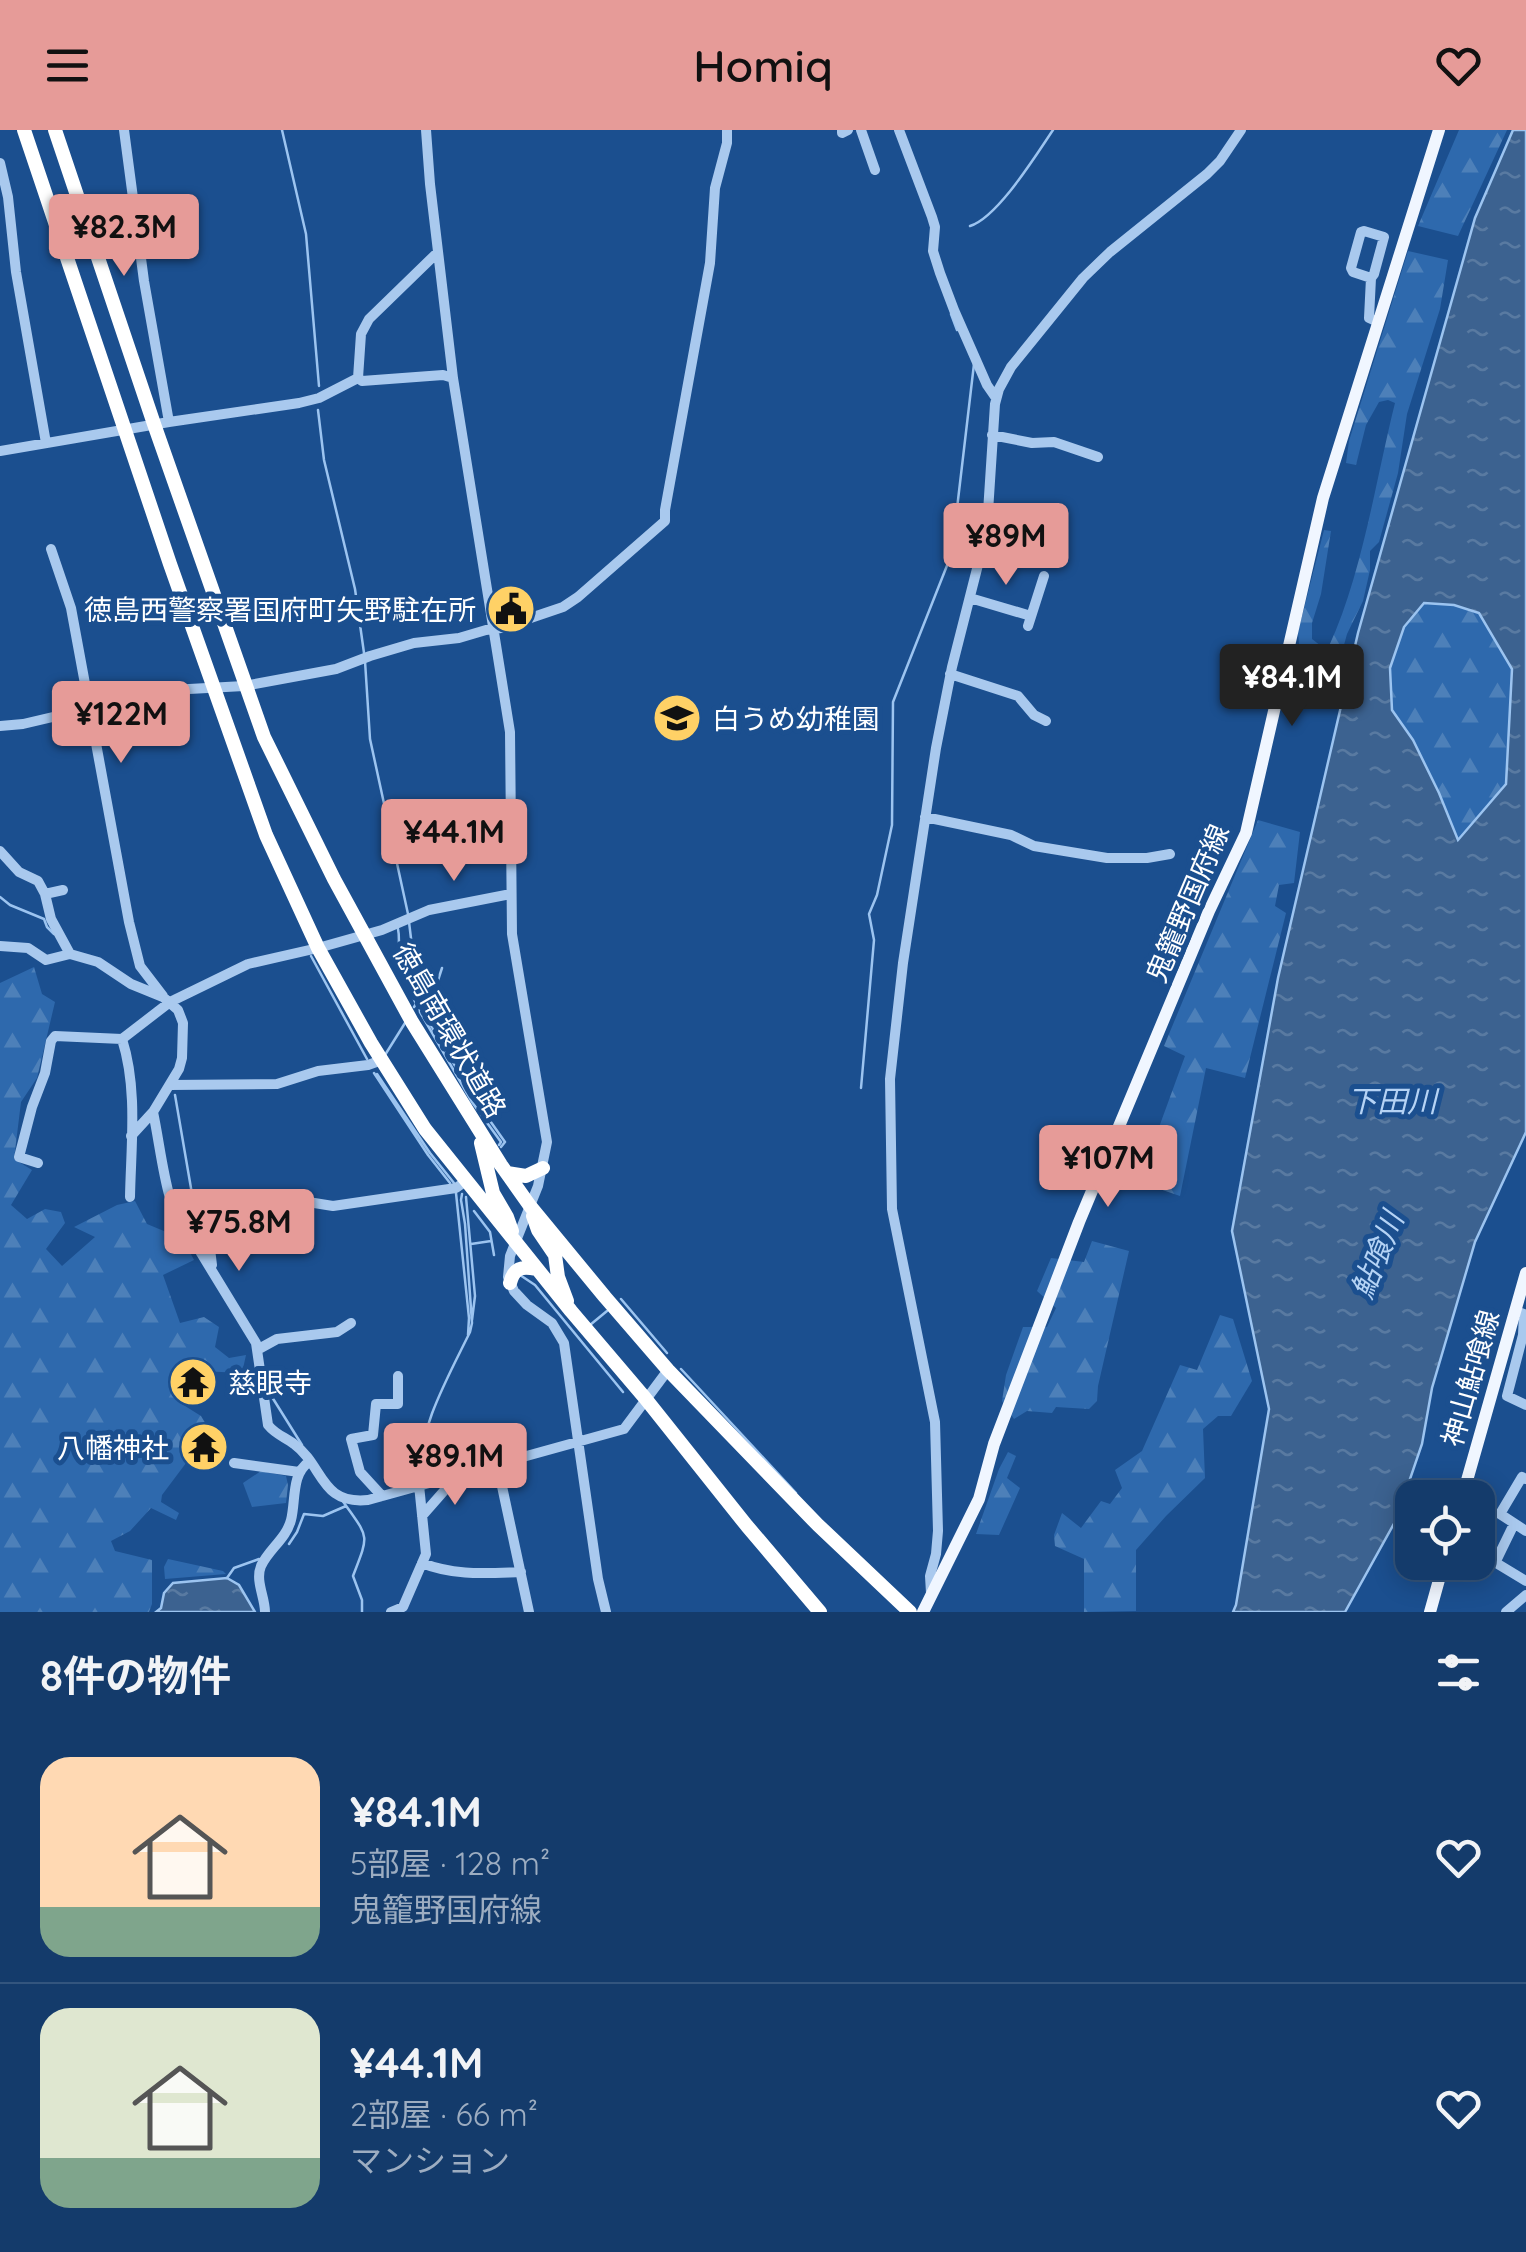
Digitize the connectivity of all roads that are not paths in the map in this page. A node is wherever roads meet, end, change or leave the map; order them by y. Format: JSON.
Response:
{"nodes":[{"id":1,"x":24,"y":130,"type":"edge"},
{"id":2,"x":55,"y":130,"type":"edge"},
{"id":3,"x":124,"y":130,"type":"edge"},
{"id":4,"x":426,"y":130,"type":"edge"},
{"id":5,"x":727,"y":130,"type":"edge"},
{"id":6,"x":861,"y":130,"type":"edge"},
{"id":7,"x":898,"y":130,"type":"edge"},
{"id":8,"x":1241,"y":130,"type":"edge"},
{"id":9,"x":1439,"y":130,"type":"edge"},
{"id":10,"x":0,"y":163,"type":"edge"},
{"id":11,"x":875,"y":170,"type":"dead end"},
{"id":12,"x":438,"y":252,"type":"junction"},
{"id":13,"x":1370,"y":278,"type":"junction"},
{"id":14,"x":1378,"y":322,"type":"junction"},
{"id":15,"x":358,"y":378,"type":"junction"},
{"id":16,"x":453,"y":378,"type":"junction"},
{"id":17,"x":996,"y":398,"type":"junction"},
{"id":18,"x":161,"y":423,"type":"junction"},
{"id":19,"x":124,"y":429,"type":"junction"},
{"id":20,"x":992,"y":435,"type":"junction"},
{"id":21,"x":46,"y":444,"type":"junction"},
{"id":22,"x":0,"y":451,"type":"edge"},
{"id":23,"x":1098,"y":456,"type":"dead end"},
{"id":24,"x":52,"y":549,"type":"dead end"},
{"id":25,"x":1044,"y":576,"type":"dead end"},
{"id":26,"x":970,"y":598,"type":"junction"},
{"id":27,"x":495,"y":629,"type":"junction"},
{"id":28,"x":950,"y":674,"type":"junction"},
{"id":29,"x":213,"y":686,"type":"junction"},
{"id":30,"x":244,"y":686,"type":"junction"},
{"id":31,"x":90,"y":709,"type":"junction"},
{"id":32,"x":1046,"y":721,"type":"dead end"},
{"id":33,"x":0,"y":726,"type":"edge"},
{"id":34,"x":925,"y":817,"type":"junction"},
{"id":35,"x":0,"y":851,"type":"edge"},
{"id":36,"x":1170,"y":854,"type":"dead end"},
{"id":37,"x":63,"y":890,"type":"dead end"},
{"id":38,"x":44,"y":894,"type":"junction"},
{"id":39,"x":511,"y":894,"type":"junction"},
{"id":40,"x":364,"y":934,"type":"junction"},
{"id":41,"x":0,"y":946,"type":"edge"},
{"id":42,"x":318,"y":948,"type":"junction"},
{"id":43,"x":70,"y":954,"type":"junction"},
{"id":44,"x":167,"y":999,"type":"junction"},
{"id":45,"x":122,"y":1039,"type":"junction"},
{"id":46,"x":382,"y":1060,"type":"junction"},
{"id":47,"x":170,"y":1085,"type":"junction"},
{"id":48,"x":154,"y":1112,"type":"junction"},
{"id":49,"x":478,"y":1128,"type":"junction"},
{"id":50,"x":131,"y":1136,"type":"junction"},
{"id":51,"x":38,"y":1164,"type":"dead end"},
{"id":52,"x":543,"y":1168,"type":"junction"},
{"id":53,"x":507,"y":1173,"type":"junction"},
{"id":54,"x":466,"y":1181,"type":"junction"},
{"id":55,"x":130,"y":1196,"type":"dead end"},
{"id":56,"x":530,"y":1206,"type":"junction"},
{"id":57,"x":515,"y":1242,"type":"junction"},
{"id":58,"x":536,"y":1269,"type":"junction"},
{"id":59,"x":214,"y":1271,"type":"junction"},
{"id":60,"x":1526,"y":1273,"type":"edge"},
{"id":61,"x":510,"y":1284,"type":"junction"},
{"id":62,"x":1522,"y":1310,"type":"edge"},
{"id":63,"x":571,"y":1311,"type":"junction"},
{"id":64,"x":350,"y":1323,"type":"dead end"},
{"id":65,"x":1525,"y":1336,"type":"edge"},
{"id":66,"x":257,"y":1350,"type":"junction"},
{"id":67,"x":668,"y":1370,"type":"junction"},
{"id":68,"x":398,"y":1376,"type":"dead end"},
{"id":69,"x":645,"y":1398,"type":"junction"},
{"id":70,"x":1526,"y":1405,"type":"edge"},
{"id":71,"x":577,"y":1440,"type":"junction"},
{"id":72,"x":309,"y":1462,"type":"junction"},
{"id":73,"x":234,"y":1463,"type":"dead end"},
{"id":74,"x":498,"y":1464,"type":"junction"},
{"id":75,"x":299,"y":1472,"type":"junction"},
{"id":76,"x":458,"y":1475,"type":"junction"},
{"id":77,"x":1526,"y":1479,"type":"edge"},
{"id":78,"x":1470,"y":1480,"type":"edge"},
{"id":79,"x":419,"y":1485,"type":"junction"},
{"id":80,"x":382,"y":1496,"type":"junction"},
{"id":81,"x":422,"y":1516,"type":"junction"},
{"id":82,"x":1514,"y":1524,"type":"junction"},
{"id":83,"x":1526,"y":1531,"type":"edge"},
{"id":84,"x":422,"y":1562,"type":"junction"},
{"id":85,"x":1495,"y":1562,"type":"joint"},
{"id":86,"x":521,"y":1572,"type":"junction"},
{"id":87,"x":1439,"y":1580,"type":"edge"},
{"id":88,"x":1526,"y":1581,"type":"edge"},
{"id":89,"x":931,"y":1594,"type":"junction"},
{"id":90,"x":1526,"y":1595,"type":"edge"},
{"id":91,"x":265,"y":1612,"type":"edge"},
{"id":92,"x":391,"y":1612,"type":"edge"},
{"id":93,"x":529,"y":1612,"type":"edge"},
{"id":94,"x":606,"y":1612,"type":"edge"},
{"id":95,"x":820,"y":1612,"type":"edge"},
{"id":96,"x":910,"y":1612,"type":"edge"},
{"id":97,"x":923,"y":1612,"type":"edge"},
{"id":98,"x":1430,"y":1612,"type":"edge"},
{"id":99,"x":1506,"y":1612,"type":"edge"}],
"edges":[{"from":1,"to":19,"type":"highway"},
{"from":2,"to":18,"type":"highway","name":"徳島南環状道路"},
{"from":3,"to":18,"type":"street"},
{"from":4,"to":12,"type":"street"},
{"from":5,"to":27,"type":"street"},
{"from":6,"to":11,"type":"street"},
{"from":7,"to":17,"type":"street"},
{"from":8,"to":17,"type":"street"},
{"from":9,"to":14,"type":"main road","name":"鬼籠野国府線"},
{"from":10,"to":21,"type":"street"},
{"from":12,"to":15,"type":"street"},
{"from":12,"to":16,"type":"street"},
{"from":13,"to":13,"type":"street"},
{"from":13,"to":14,"type":"street"},
{"from":14,"to":89,"type":"main road","name":"鬼籠野国府線"},
{"from":15,"to":16,"type":"street"},
{"from":15,"to":18,"type":"street"},
{"from":16,"to":27,"type":"street"},
{"from":17,"to":20,"type":"street"},
{"from":18,"to":19,"type":"street"},
{"from":18,"to":30,"type":"highway","name":"徳島南環状道路"},
{"from":19,"to":21,"type":"street"},
{"from":19,"to":29,"type":"highway"},
{"from":20,"to":23,"type":"street"},
{"from":20,"to":26,"type":"street"},
{"from":21,"to":22,"type":"street"},
{"from":24,"to":31,"type":"street"},
{"from":25,"to":26,"type":"street"},
{"from":26,"to":28,"type":"street"},
{"from":27,"to":30,"type":"street"},
{"from":27,"to":39,"type":"street"},
{"from":28,"to":32,"type":"street"},
{"from":28,"to":34,"type":"street"},
{"from":29,"to":30,"type":"street"},
{"from":29,"to":31,"type":"street"},
{"from":29,"to":42,"type":"highway"},
{"from":30,"to":40,"type":"highway","name":"徳島南環状道路"},
{"from":31,"to":33,"type":"street"},
{"from":31,"to":44,"type":"street"},
{"from":34,"to":36,"type":"street"},
{"from":34,"to":89,"type":"street"},
{"from":35,"to":38,"type":"street"},
{"from":37,"to":38,"type":"street"},
{"from":38,"to":43,"type":"street"},
{"from":39,"to":40,"type":"street"},
{"from":39,"to":52,"type":"street"},
{"from":40,"to":42,"type":"street"},
{"from":40,"to":49,"type":"highway","name":"徳島南環状道路"},
{"from":41,"to":43,"type":"street"},
{"from":42,"to":44,"type":"street"},
{"from":42,"to":46,"type":"highway"},
{"from":43,"to":44,"type":"street"},
{"from":44,"to":45,"type":"street"},
{"from":44,"to":47,"type":"street"},
{"from":45,"to":50,"type":"street"},
{"from":45,"to":51,"type":"street"},
{"from":46,"to":47,"type":"street"},
{"from":46,"to":54,"type":"highway"},
{"from":47,"to":48,"type":"street"},
{"from":48,"to":50,"type":"street"},
{"from":48,"to":59,"type":"street"},
{"from":49,"to":53,"type":"highway","name":"徳島南環状道路"},
{"from":49,"to":57,"type":"highway"},
{"from":50,"to":55,"type":"street"},
{"from":52,"to":53,"type":"highway"},
{"from":52,"to":56,"type":"street"},
{"from":53,"to":56,"type":"highway","name":"徳島南環状道路"},
{"from":54,"to":57,"type":"highway"},
{"from":54,"to":59,"type":"street"},
{"from":56,"to":57,"type":"street"},
{"from":56,"to":63,"type":"highway"},
{"from":56,"to":67,"type":"highway","name":"徳島南環状道路"},
{"from":57,"to":58,"type":"highway"},
{"from":57,"to":61,"type":"street"},
{"from":58,"to":61,"type":"highway"},
{"from":58,"to":63,"type":"highway"},
{"from":59,"to":66,"type":"street"},
{"from":60,"to":62,"type":"main road","name":"神山鮎喰線"},
{"from":61,"to":71,"type":"street"},
{"from":62,"to":65,"type":"street"},
{"from":62,"to":78,"type":"main road","name":"神山鮎喰線"},
{"from":63,"to":69,"type":"highway"},
{"from":64,"to":66,"type":"street"},
{"from":65,"to":70,"type":"street"},
{"from":66,"to":72,"type":"street"},
{"from":67,"to":69,"type":"street"},
{"from":67,"to":96,"type":"highway","name":"徳島南環状道路"},
{"from":68,"to":80,"type":"street"},
{"from":69,"to":71,"type":"street"},
{"from":69,"to":95,"type":"highway"},
{"from":71,"to":74,"type":"street"},
{"from":71,"to":94,"type":"street"},
{"from":72,"to":75,"type":"street"},
{"from":72,"to":80,"type":"street"},
{"from":73,"to":75,"type":"street"},
{"from":74,"to":76,"type":"street"},
{"from":74,"to":86,"type":"street"},
{"from":75,"to":91,"type":"street"},
{"from":76,"to":79,"type":"street"},
{"from":76,"to":81,"type":"street"},
{"from":77,"to":82,"type":"street"},
{"from":79,"to":80,"type":"street"},
{"from":79,"to":81,"type":"street"},
{"from":81,"to":84,"type":"street"},
{"from":82,"to":83,"type":"street"},
{"from":82,"to":85,"type":"street"},
{"from":84,"to":86,"type":"street"},
{"from":84,"to":92,"type":"street"},
{"from":85,"to":88,"type":"street"},
{"from":86,"to":93,"type":"street"},
{"from":87,"to":98,"type":"main road"},
{"from":89,"to":97,"type":"main road","name":"鬼籠野国府線"},
{"from":90,"to":99,"type":"street"}]}
